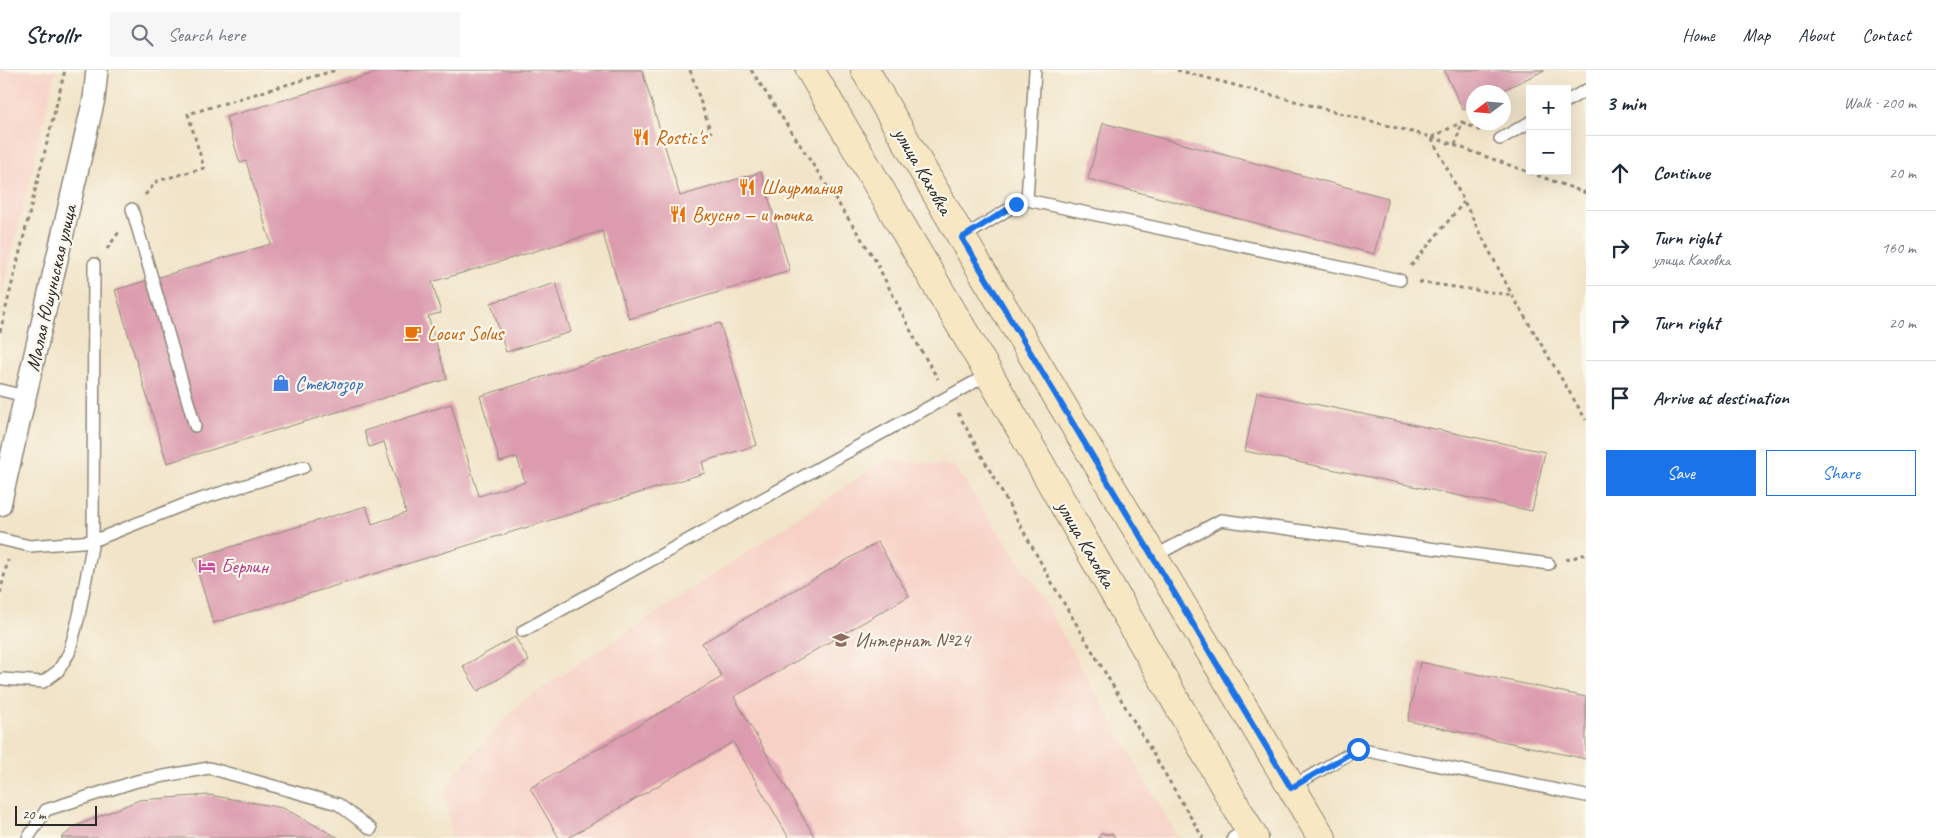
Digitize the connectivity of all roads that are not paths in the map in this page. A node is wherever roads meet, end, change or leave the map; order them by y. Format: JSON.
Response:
{"nodes":[{"id":1,"x":97,"y":70,"type":"edge"},
{"id":2,"x":810,"y":70,"type":"edge"},
{"id":3,"x":865,"y":70,"type":"edge"},
{"id":4,"x":1035,"y":70,"type":"edge"},
{"id":5,"x":1586,"y":90,"type":"edge"},
{"id":6,"x":1571,"y":99,"type":"edge"},
{"id":7,"x":1526,"y":124,"type":"edge"},
{"id":8,"x":1500,"y":139,"type":"road end"},
{"id":9,"x":1026,"y":200,"type":"junction"},
{"id":10,"x":132,"y":209,"type":"dead end"},
{"id":11,"x":962,"y":238,"type":"junction"},
{"id":12,"x":94,"y":264,"type":"dead end"},
{"id":13,"x":1400,"y":280,"type":"road end"},
{"id":14,"x":988,"y":374,"type":"junction"},
{"id":15,"x":0,"y":390,"type":"edge"},
{"id":16,"x":25,"y":396,"type":"junction"},
{"id":17,"x":195,"y":426,"type":"dead end"},
{"id":18,"x":304,"y":467,"type":"dead end"},
{"id":19,"x":0,"y":505,"type":"edge"},
{"id":20,"x":0,"y":539,"type":"edge"},
{"id":21,"x":93,"y":541,"type":"junction"},
{"id":22,"x":1153,"y":557,"type":"junction"},
{"id":23,"x":1549,"y":564,"type":"dead end"},
{"id":24,"x":523,"y":631,"type":"dead end"},
{"id":25,"x":2,"y":679,"type":"dead end"},
{"id":26,"x":1291,"y":788,"type":"junction"},
{"id":27,"x":1586,"y":796,"type":"edge"},
{"id":28,"x":371,"y":830,"type":"dead end"},
{"id":29,"x":1245,"y":835,"type":"edge"},
{"id":30,"x":28,"y":838,"type":"edge"},
{"id":31,"x":1322,"y":838,"type":"edge"}],
"edges":[{"from":1,"to":16,"type":"street","name":"Малая Юшуньская улица"},
{"from":2,"to":14,"type":"main road","name":"улица Каховка"},
{"from":3,"to":11,"type":"main road","name":"улица Каховка"},
{"from":4,"to":9,"type":"lane"},
{"from":5,"to":6,"type":"lane"},
{"from":7,"to":8,"type":"lane"},
{"from":9,"to":11,"type":"lane"},
{"from":9,"to":13,"type":"lane"},
{"from":10,"to":17,"type":"lane"},
{"from":11,"to":22,"type":"main road","name":"улица Каховка"},
{"from":12,"to":21,"type":"lane"},
{"from":14,"to":24,"type":"lane"},
{"from":14,"to":29,"type":"main road","name":"улица Каховка"},
{"from":15,"to":16,"type":"lane"},
{"from":16,"to":19,"type":"street","name":"Малая Юшуньская улица"},
{"from":18,"to":21,"type":"lane"},
{"from":20,"to":21,"type":"lane"},
{"from":21,"to":25,"type":"lane"},
{"from":22,"to":23,"type":"lane"},
{"from":22,"to":26,"type":"main road","name":"улица Каховка"},
{"from":26,"to":27,"type":"lane"},
{"from":26,"to":31,"type":"main road","name":"улица Каховка"},
{"from":28,"to":30,"type":"lane"}]}
